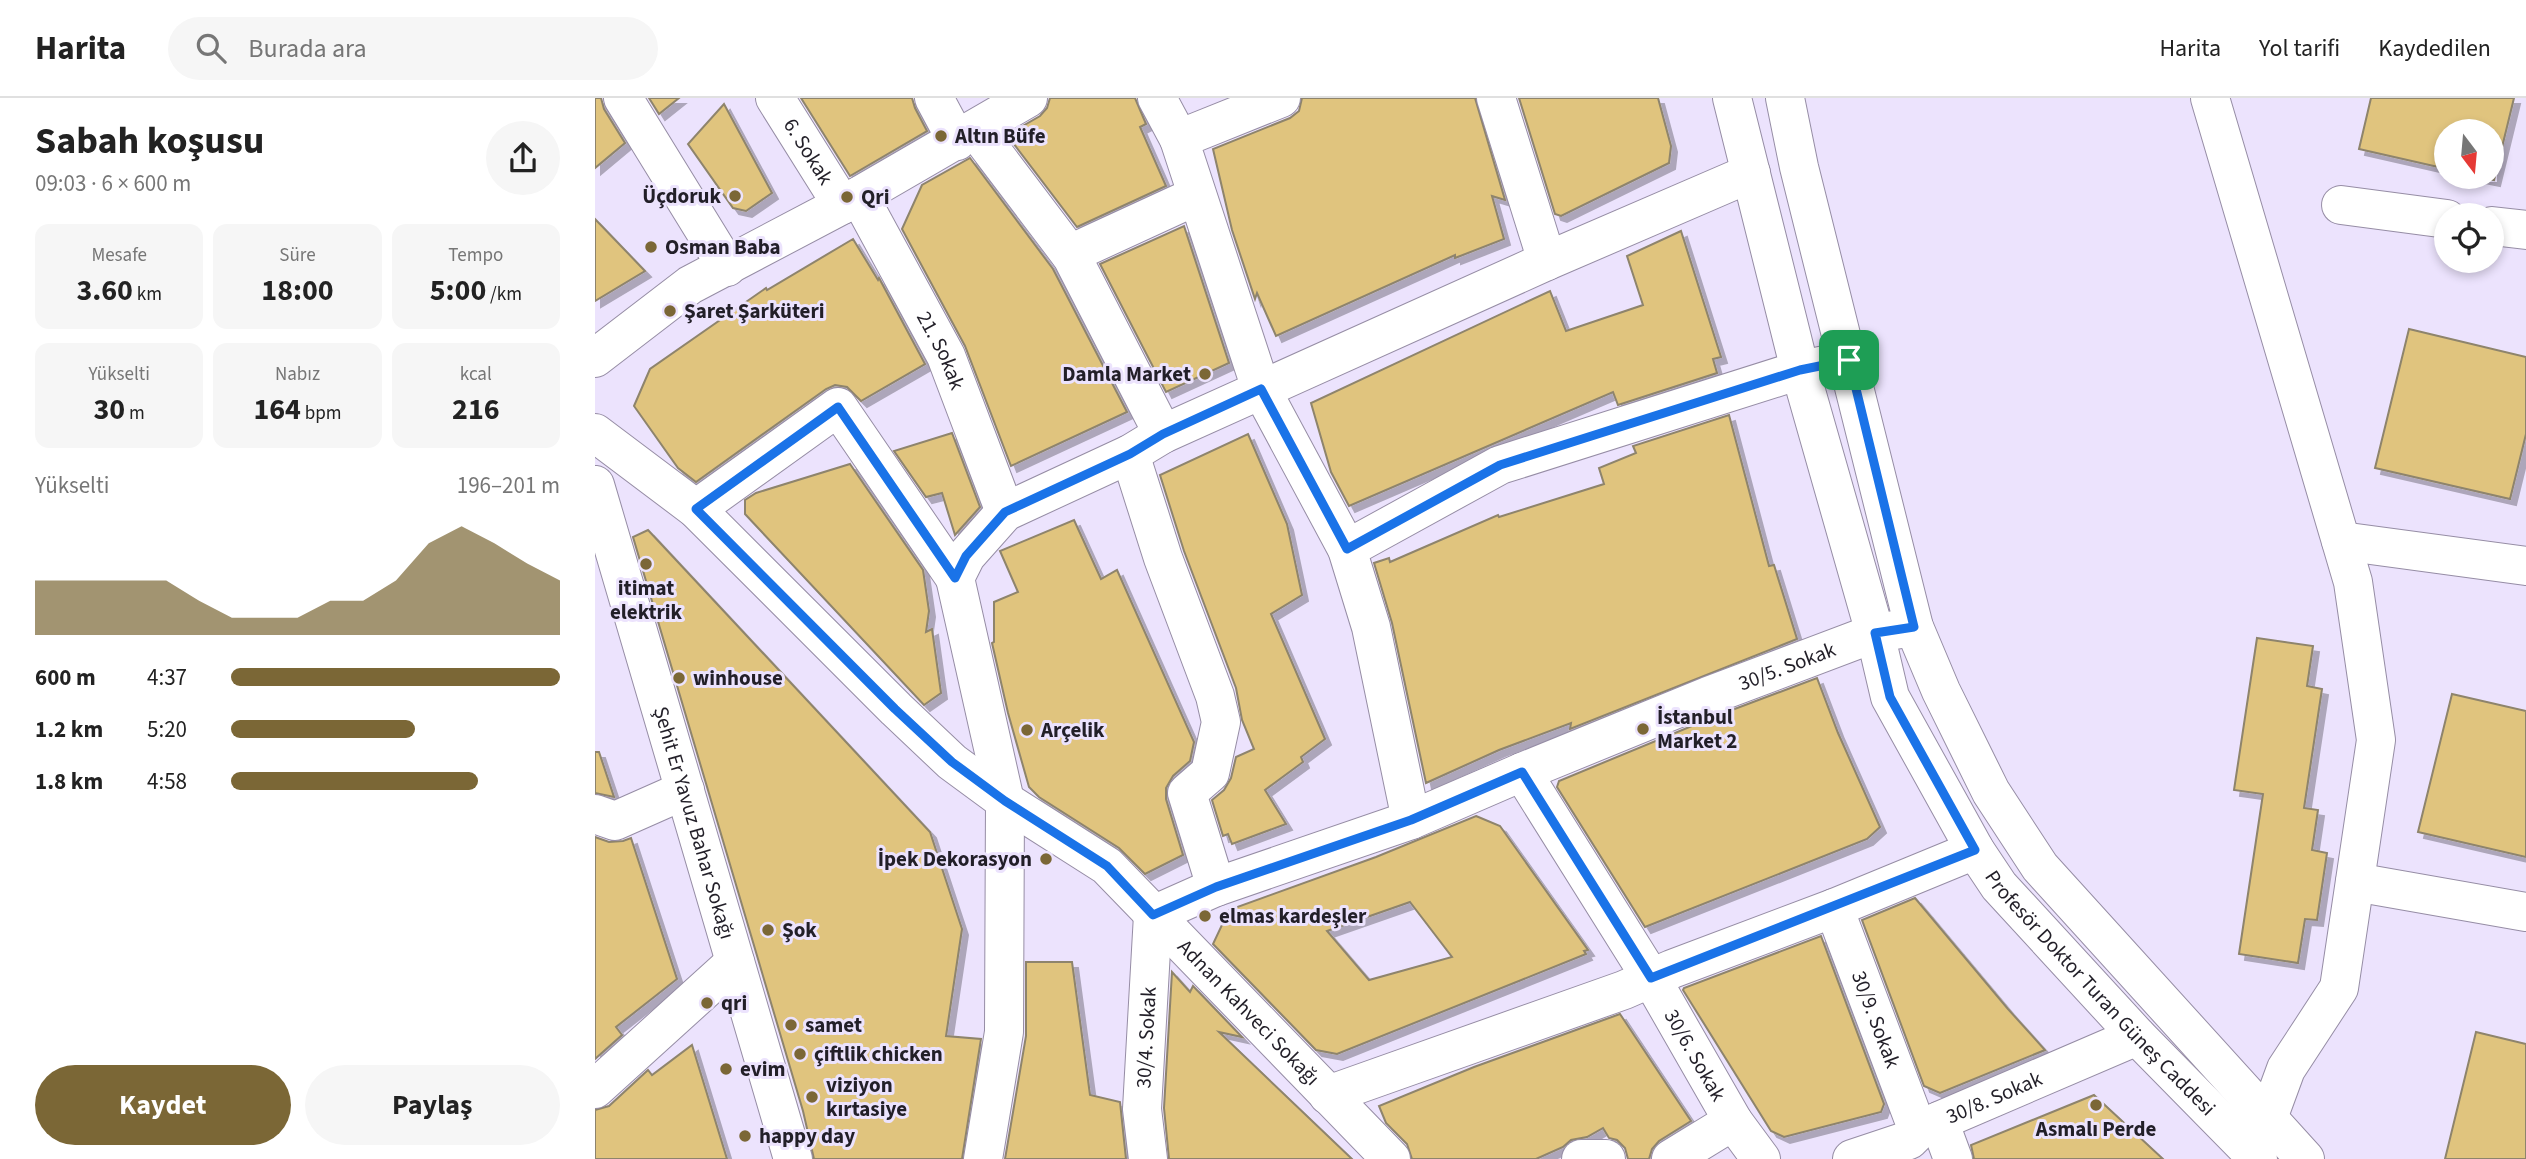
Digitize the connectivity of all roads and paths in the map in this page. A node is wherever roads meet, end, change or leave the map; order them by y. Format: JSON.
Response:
{"nodes":[{"id":1,"x":623,"y":98,"type":"edge"},
{"id":2,"x":775,"y":98,"type":"edge"},
{"id":3,"x":934,"y":98,"type":"edge"},
{"id":4,"x":1028,"y":98,"type":"edge"},
{"id":5,"x":1157,"y":98,"type":"edge"},
{"id":6,"x":1281,"y":98,"type":"edge"},
{"id":7,"x":1496,"y":98,"type":"edge"},
{"id":8,"x":1732,"y":98,"type":"edge"},
{"id":9,"x":1785,"y":98,"type":"edge"},
{"id":10,"x":2210,"y":98,"type":"edge"},
{"id":11,"x":967,"y":135,"type":"junction"},
{"id":12,"x":1179,"y":139,"type":"junction"},
{"id":13,"x":1751,"y":173,"type":"junction"},
{"id":14,"x":1196,"y":196,"type":"junction"},
{"id":15,"x":850,"y":201,"type":"junction"},
{"id":16,"x":2341,"y":205,"type":"dead end"},
{"id":17,"x":2434,"y":217,"type":"edge"},
{"id":18,"x":2504,"y":227,"type":"edge"},
{"id":19,"x":2526,"y":230,"type":"edge"},
{"id":20,"x":1070,"y":254,"type":"junction"},
{"id":21,"x":1547,"y":261,"type":"junction"},
{"id":22,"x":727,"y":267,"type":"junction"},
{"id":23,"x":595,"y":358,"type":"edge"},
{"id":24,"x":1849,"y":360,"type":"junction"},
{"id":25,"x":1800,"y":370,"type":"junction"},
{"id":26,"x":1261,"y":389,"type":"junction"},
{"id":27,"x":595,"y":433,"type":"edge"},
{"id":28,"x":1163,"y":434,"type":"junction"},
{"id":29,"x":1130,"y":454,"type":"junction"},
{"id":30,"x":595,"y":485,"type":"edge"},
{"id":31,"x":696,"y":509,"type":"junction"},
{"id":32,"x":1005,"y":512,"type":"junction"},
{"id":33,"x":2341,"y":541,"type":"junction"},
{"id":34,"x":1347,"y":549,"type":"junction"},
{"id":35,"x":2526,"y":566,"type":"edge"},
{"id":36,"x":955,"y":578,"type":"junction"},
{"id":37,"x":1914,"y":627,"type":"junction"},
{"id":38,"x":1875,"y":633,"type":"junction"},
{"id":39,"x":1522,"y":772,"type":"junction"},
{"id":40,"x":685,"y":790,"type":"junction"},
{"id":41,"x":1005,"y":801,"type":"junction"},
{"id":42,"x":595,"y":814,"type":"edge"},
{"id":43,"x":1411,"y":820,"type":"junction"},
{"id":44,"x":1975,"y":850,"type":"junction"},
{"id":45,"x":2355,"y":882,"type":"junction"},
{"id":46,"x":1216,"y":887,"type":"junction"},
{"id":47,"x":1834,"y":908,"type":"junction"},
{"id":48,"x":2526,"y":912,"type":"edge"},
{"id":49,"x":1153,"y":915,"type":"junction"},
{"id":50,"x":735,"y":962,"type":"junction"},
{"id":51,"x":1651,"y":978,"type":"junction"},
{"id":52,"x":2137,"y":1036,"type":"junction"},
{"id":53,"x":595,"y":1089,"type":"edge"},
{"id":54,"x":1328,"y":1095,"type":"junction"},
{"id":55,"x":2268,"y":1118,"type":"junction"},
{"id":56,"x":1733,"y":1121,"type":"junction"},
{"id":57,"x":1928,"y":1126,"type":"junction"},
{"id":58,"x":793,"y":1159,"type":"edge"},
{"id":59,"x":983,"y":1159,"type":"edge"},
{"id":60,"x":1148,"y":1159,"type":"edge"},
{"id":61,"x":1391,"y":1159,"type":"edge"},
{"id":62,"x":1581,"y":1159,"type":"edge"},
{"id":63,"x":1606,"y":1159,"type":"edge"},
{"id":64,"x":1671,"y":1159,"type":"edge"},
{"id":65,"x":1761,"y":1159,"type":"edge"},
{"id":66,"x":1852,"y":1159,"type":"edge"},
{"id":67,"x":1953,"y":1159,"type":"edge"},
{"id":68,"x":2257,"y":1159,"type":"edge"},
{"id":69,"x":2305,"y":1159,"type":"edge"}],
"edges":[{"from":1,"to":22,"type":"street"},
{"from":2,"to":15,"type":"street","name":"6. Sokak"},
{"from":3,"to":11,"type":"street"},
{"from":4,"to":11,"type":"street"},
{"from":5,"to":12,"type":"street"},
{"from":6,"to":12,"type":"street"},
{"from":7,"to":21,"type":"street"},
{"from":8,"to":13,"type":"street","name":"Profesör Doktor Turan Güneş Caddesi"},
{"from":9,"to":24,"type":"street","name":"Profesör Doktor Turan Güneş Caddesi"},
{"from":10,"to":33,"type":"street"},
{"from":11,"to":15,"type":"street"},
{"from":11,"to":20,"type":"street"},
{"from":12,"to":14,"type":"street"},
{"from":13,"to":21,"type":"street"},
{"from":13,"to":25,"type":"street","name":"Profesör Doktor Turan Güneş Caddesi"},
{"from":14,"to":20,"type":"street"},
{"from":14,"to":26,"type":"street"},
{"from":15,"to":22,"type":"street"},
{"from":15,"to":32,"type":"street","name":"21. Sokak"},
{"from":16,"to":17,"type":"street"},
{"from":18,"to":19,"type":"street"},
{"from":20,"to":28,"type":"street"},
{"from":21,"to":26,"type":"street"},
{"from":22,"to":23,"type":"street"},
{"from":24,"to":25,"type":"street"},
{"from":24,"to":37,"type":"street","name":"Profesör Doktor Turan Güneş Caddesi"},
{"from":25,"to":34,"type":"street"},
{"from":25,"to":38,"type":"street","name":"Profesör Doktor Turan Güneş Caddesi"},
{"from":26,"to":28,"type":"street"},
{"from":26,"to":34,"type":"street"},
{"from":27,"to":31,"type":"street","name":"Adnan Kahveci Sokağı"},
{"from":28,"to":29,"type":"street"},
{"from":29,"to":32,"type":"street"},
{"from":29,"to":46,"type":"street"},
{"from":30,"to":40,"type":"street","name":"Şehit Er Yavuz Bahar Sokağı"},
{"from":31,"to":36,"type":"street"},
{"from":31,"to":41,"type":"street","name":"Adnan Kahveci Sokağı"},
{"from":32,"to":36,"type":"street"},
{"from":33,"to":35,"type":"street"},
{"from":33,"to":45,"type":"street"},
{"from":34,"to":43,"type":"street"},
{"from":36,"to":41,"type":"street"},
{"from":37,"to":38,"type":"street","name":"30/5. Sokak"},
{"from":37,"to":55,"type":"street","name":"Profesör Doktor Turan Güneş Caddesi"},
{"from":38,"to":39,"type":"street","name":"30/5. Sokak"},
{"from":38,"to":44,"type":"street","name":"Profesör Doktor Turan Güneş Caddesi"},
{"from":39,"to":43,"type":"street","name":"30/5. Sokak"},
{"from":39,"to":51,"type":"street","name":"30/6. Sokak"},
{"from":40,"to":42,"type":"street"},
{"from":40,"to":50,"type":"street","name":"Şehit Er Yavuz Bahar Sokağı"},
{"from":41,"to":49,"type":"street","name":"Adnan Kahveci Sokağı"},
{"from":41,"to":59,"type":"street"},
{"from":43,"to":46,"type":"street","name":"30/5. Sokak"},
{"from":44,"to":47,"type":"street"},
{"from":44,"to":52,"type":"street","name":"Profesör Doktor Turan Güneş Caddesi"},
{"from":45,"to":48,"type":"street"},
{"from":45,"to":55,"type":"street"},
{"from":46,"to":49,"type":"street","name":"30/5. Sokak"},
{"from":47,"to":51,"type":"street"},
{"from":47,"to":57,"type":"street","name":"30/9. Sokak"},
{"from":49,"to":54,"type":"street","name":"Adnan Kahveci Sokağı"},
{"from":49,"to":60,"type":"street","name":"30/4. Sokak"},
{"from":50,"to":53,"type":"street"},
{"from":50,"to":58,"type":"street","name":"Şehit Er Yavuz Bahar Sokağı"},
{"from":51,"to":54,"type":"street"},
{"from":51,"to":56,"type":"street","name":"30/6. Sokak"},
{"from":52,"to":57,"type":"street","name":"30/8. Sokak"},
{"from":52,"to":68,"type":"street","name":"Profesör Doktor Turan Güneş Caddesi"},
{"from":54,"to":61,"type":"street","name":"Adnan Kahveci Sokağı"},
{"from":55,"to":69,"type":"street","name":"Profesör Doktor Turan Güneş Caddesi"},
{"from":56,"to":64,"type":"street"},
{"from":56,"to":65,"type":"street","name":"30/6. Sokak"},
{"from":57,"to":66,"type":"street","name":"30/8. Sokak"},
{"from":57,"to":67,"type":"street","name":"30/9. Sokak"},
{"from":62,"to":63,"type":"street"}]}
